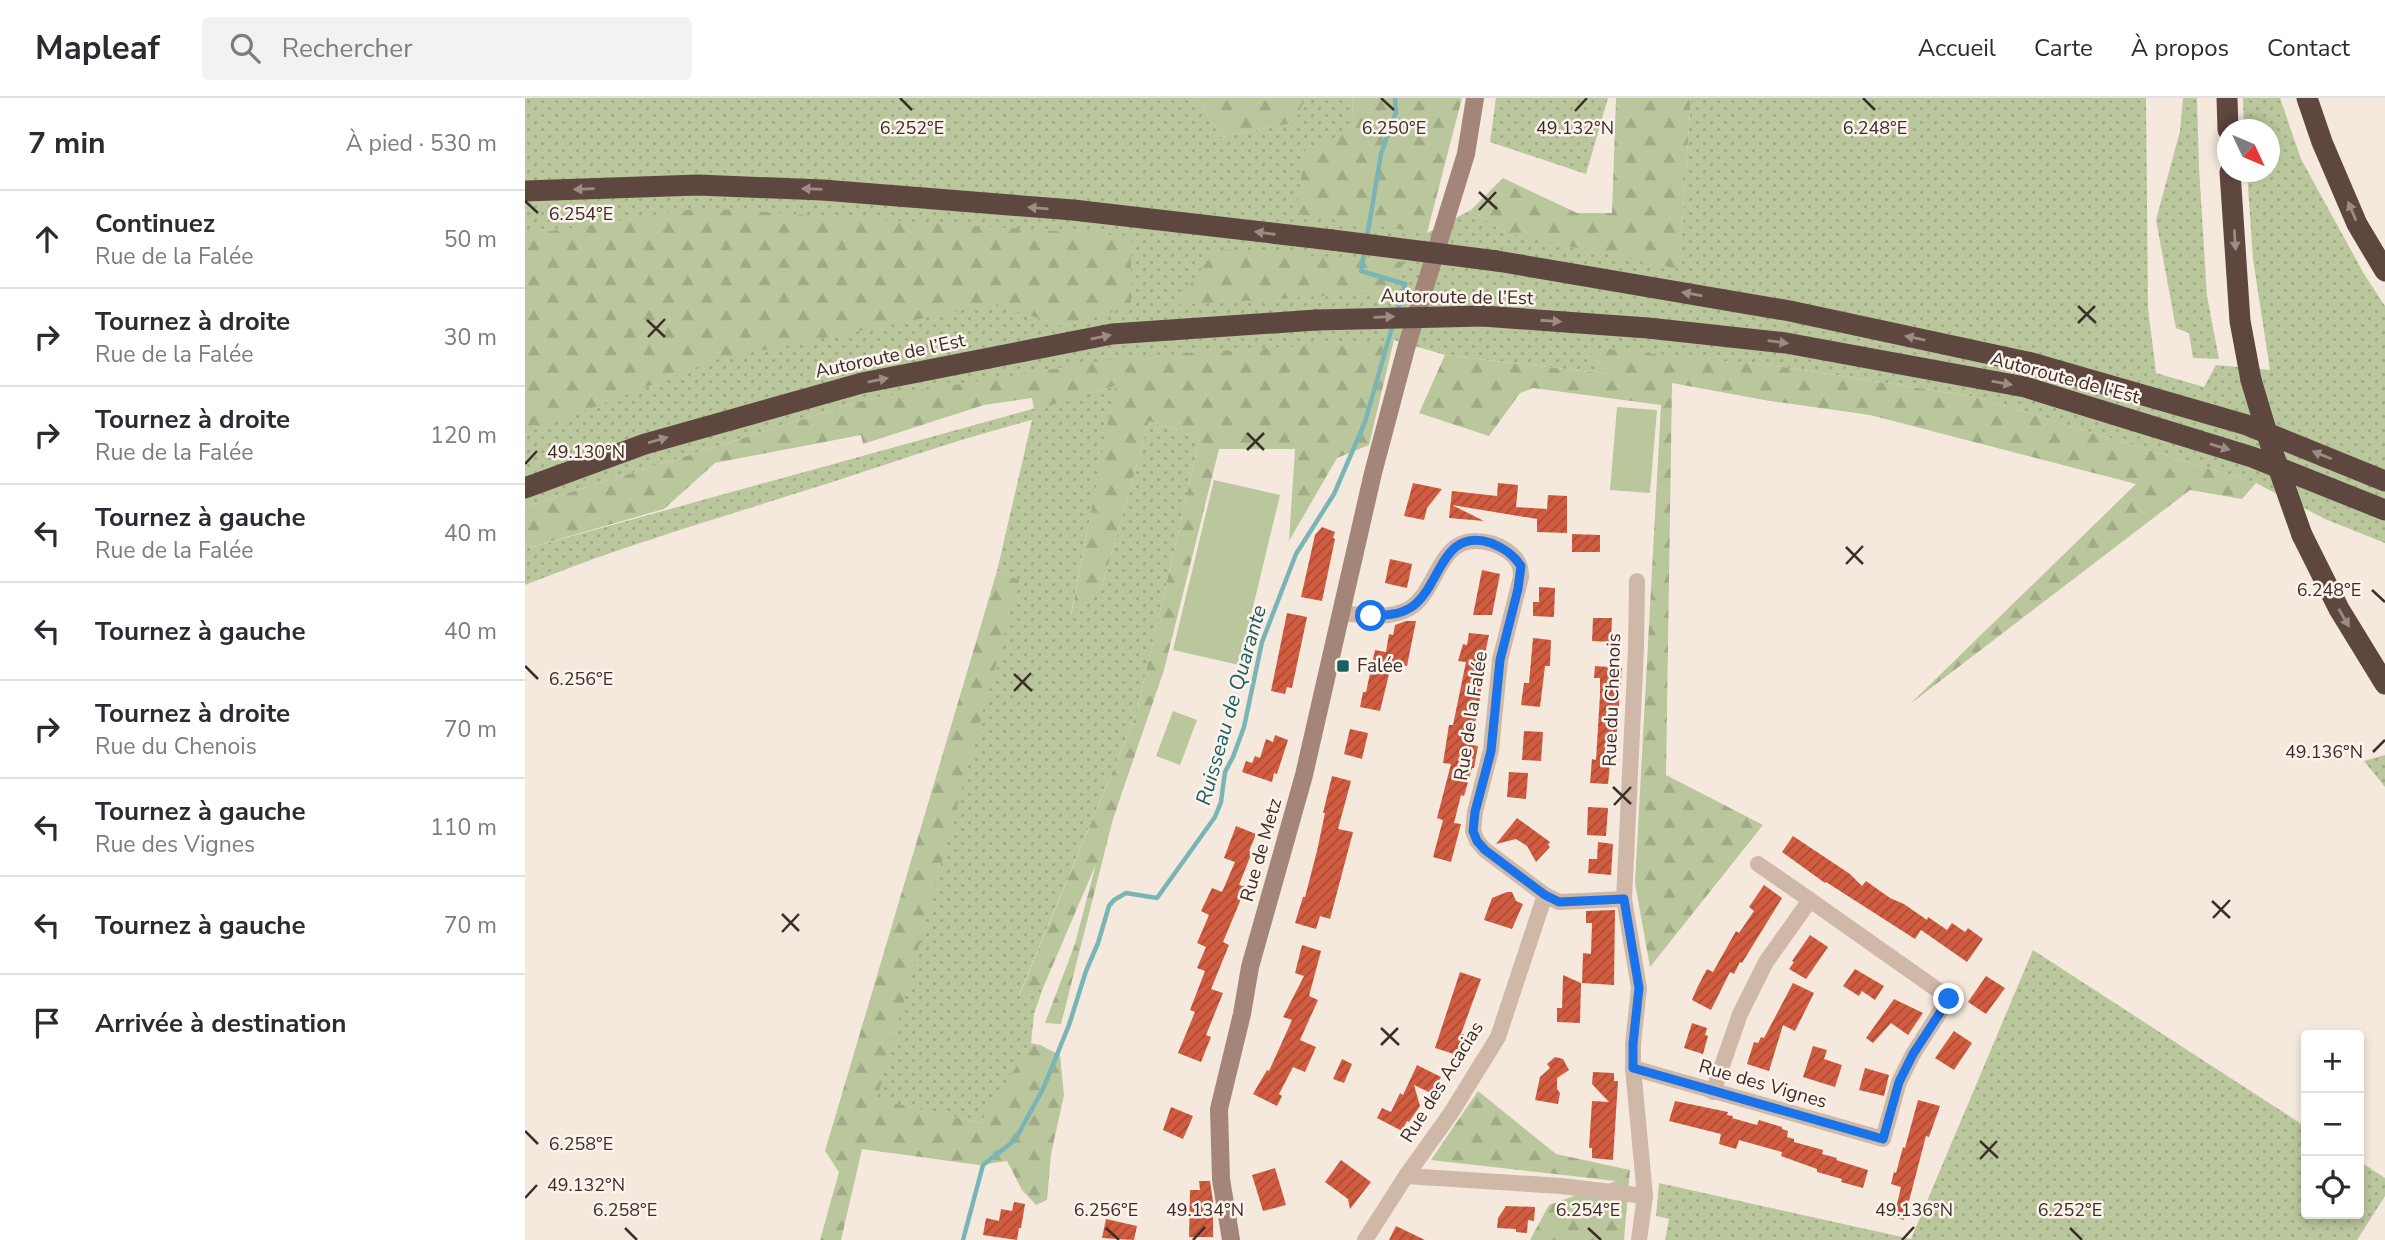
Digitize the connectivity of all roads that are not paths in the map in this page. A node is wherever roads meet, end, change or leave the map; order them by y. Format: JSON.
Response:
{"nodes":[{"id":1,"x":1475,"y":98,"type":"edge"},
{"id":2,"x":2227,"y":98,"type":"edge"},
{"id":3,"x":2307,"y":98,"type":"edge"},
{"id":4,"x":2228,"y":119,"type":"edge"},
{"id":5,"x":2232,"y":182,"type":"edge"},
{"id":6,"x":525,"y":191,"type":"edge"},
{"id":7,"x":2385,"y":271,"type":"edge"},
{"id":8,"x":2385,"y":481,"type":"edge"},
{"id":9,"x":525,"y":488,"type":"edge"},
{"id":10,"x":2385,"y":510,"type":"edge"},
{"id":11,"x":1637,"y":581,"type":"dead end"},
{"id":12,"x":1341,"y":613,"type":"junction"},
{"id":13,"x":2385,"y":684,"type":"edge"},
{"id":14,"x":1758,"y":864,"type":"dead end"},
{"id":15,"x":1545,"y":895,"type":"junction"},
{"id":16,"x":1624,"y":899,"type":"junction"},
{"id":17,"x":1810,"y":900,"type":"junction"},
{"id":18,"x":1633,"y":1068,"type":"junction"},
{"id":19,"x":1713,"y":1092,"type":"junction"},
{"id":20,"x":1406,"y":1176,"type":"junction"},
{"id":21,"x":1645,"y":1196,"type":"junction"},
{"id":22,"x":1231,"y":1240,"type":"edge"},
{"id":23,"x":1365,"y":1240,"type":"edge"},
{"id":24,"x":1639,"y":1240,"type":"edge"}],
"edges":[{"from":1,"to":12,"type":"main road","name":"Rue de Metz"},
{"from":2,"to":4,"type":"highway"},
{"from":7,"to":3,"type":"highway","one_way":true},
{"from":5,"to":13,"type":"highway","one_way":true,"bridge":true},
{"from":8,"to":6,"type":"highway","name":"Autoroute de l’Est","one_way":true,"bridge":true},
{"from":9,"to":10,"type":"highway","name":"Autoroute de l’Est","one_way":true,"bridge":true},
{"from":11,"to":16,"type":"street","name":"Rue du Chenois"},
{"from":12,"to":15,"type":"street","name":"Rue de la Falée"},
{"from":12,"to":22,"type":"main road","name":"Rue de Metz"},
{"from":14,"to":17,"type":"street"},
{"from":15,"to":16,"type":"street"},
{"from":15,"to":20,"type":"street","name":"Rue des Acacias"},
{"from":16,"to":18,"type":"street","name":"Rue du Chenois"},
{"from":17,"to":19,"type":"street"},
{"from":17,"to":19,"type":"street","name":"Rue des Vignes"},
{"from":18,"to":19,"type":"street","name":"Rue des Vignes"},
{"from":18,"to":21,"type":"street","name":"Rue du Chenois"},
{"from":20,"to":21,"type":"street"},
{"from":20,"to":23,"type":"street","name":"Rue des Acacias"},
{"from":21,"to":24,"type":"street","name":"Rue du Chenois"}]}
